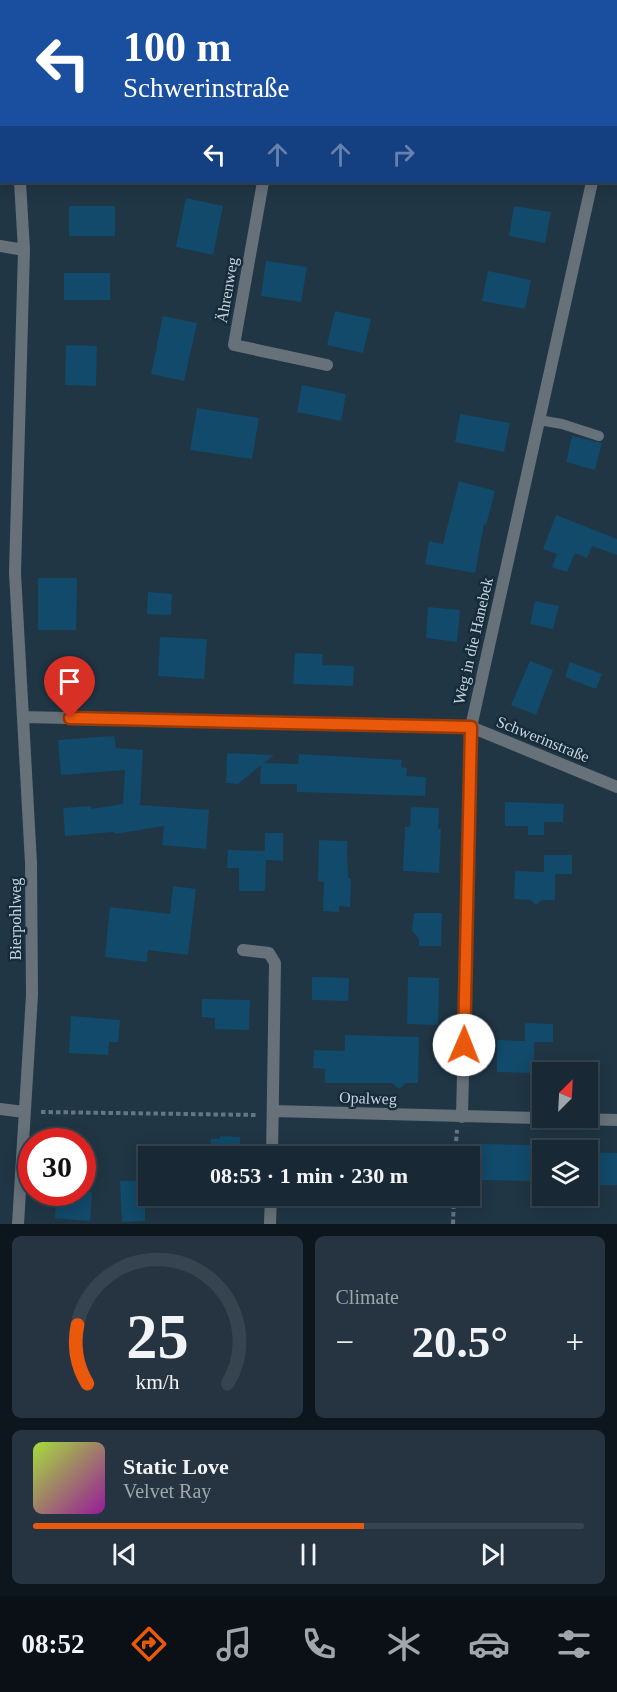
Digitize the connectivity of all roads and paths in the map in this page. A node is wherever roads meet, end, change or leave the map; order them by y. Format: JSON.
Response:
{"nodes":[{"id":1,"x":20,"y":183,"type":"edge"},
{"id":2,"x":263,"y":183,"type":"edge"},
{"id":3,"x":592,"y":183,"type":"edge"},
{"id":4,"x":0,"y":246,"type":"edge"},
{"id":5,"x":24,"y":250,"type":"junction"},
{"id":6,"x":327,"y":365,"type":"dead end"},
{"id":7,"x":539,"y":420,"type":"junction"},
{"id":8,"x":599,"y":436,"type":"dead end"},
{"id":9,"x":23,"y":717,"type":"junction"},
{"id":10,"x":471,"y":727,"type":"junction"},
{"id":11,"x":617,"y":787,"type":"edge"},
{"id":12,"x":243,"y":950,"type":"dead end"},
{"id":13,"x":0,"y":1109,"type":"edge"},
{"id":14,"x":273,"y":1111,"type":"junction"},
{"id":15,"x":24,"y":1112,"type":"junction"},
{"id":16,"x":462,"y":1117,"type":"junction"},
{"id":17,"x":617,"y":1120,"type":"edge"},
{"id":18,"x":272,"y":1146,"type":"edge"},
{"id":19,"x":455,"y":1146,"type":"edge"},
{"id":20,"x":271,"y":1206,"type":"edge"},
{"id":21,"x":454,"y":1206,"type":"edge"},
{"id":22,"x":18,"y":1224,"type":"edge"},
{"id":23,"x":270,"y":1224,"type":"edge"},
{"id":24,"x":453,"y":1224,"type":"edge"}],
"edges":[{"from":1,"to":5,"type":"street","name":"Bierpohlweg"},
{"from":2,"to":6,"type":"street","name":"Ährenweg"},
{"from":3,"to":7,"type":"street","name":"Weg in die Hanebek"},
{"from":4,"to":5,"type":"street"},
{"from":5,"to":9,"type":"street","name":"Bierpohlweg"},
{"from":7,"to":8,"type":"lane"},
{"from":7,"to":10,"type":"street","name":"Weg in die Hanebek"},
{"from":9,"to":10,"type":"street","name":"Schwerinstraße"},
{"from":9,"to":15,"type":"street","name":"Bierpohlweg"},
{"from":10,"to":11,"type":"street","name":"Schwerinstraße"},
{"from":10,"to":16,"type":"street","name":"Weg in die Hanebek"},
{"from":12,"to":14,"type":"street"},
{"from":13,"to":15,"type":"street"},
{"from":14,"to":15,"type":"path"},
{"from":14,"to":16,"type":"street","name":"Opalweg"},
{"from":14,"to":18,"type":"street"},
{"from":15,"to":22,"type":"street","name":"Bierpohlweg"},
{"from":16,"to":17,"type":"street","name":"Opalweg"},
{"from":16,"to":19,"type":"path"},
{"from":20,"to":23,"type":"street"},
{"from":21,"to":24,"type":"path"}]}
